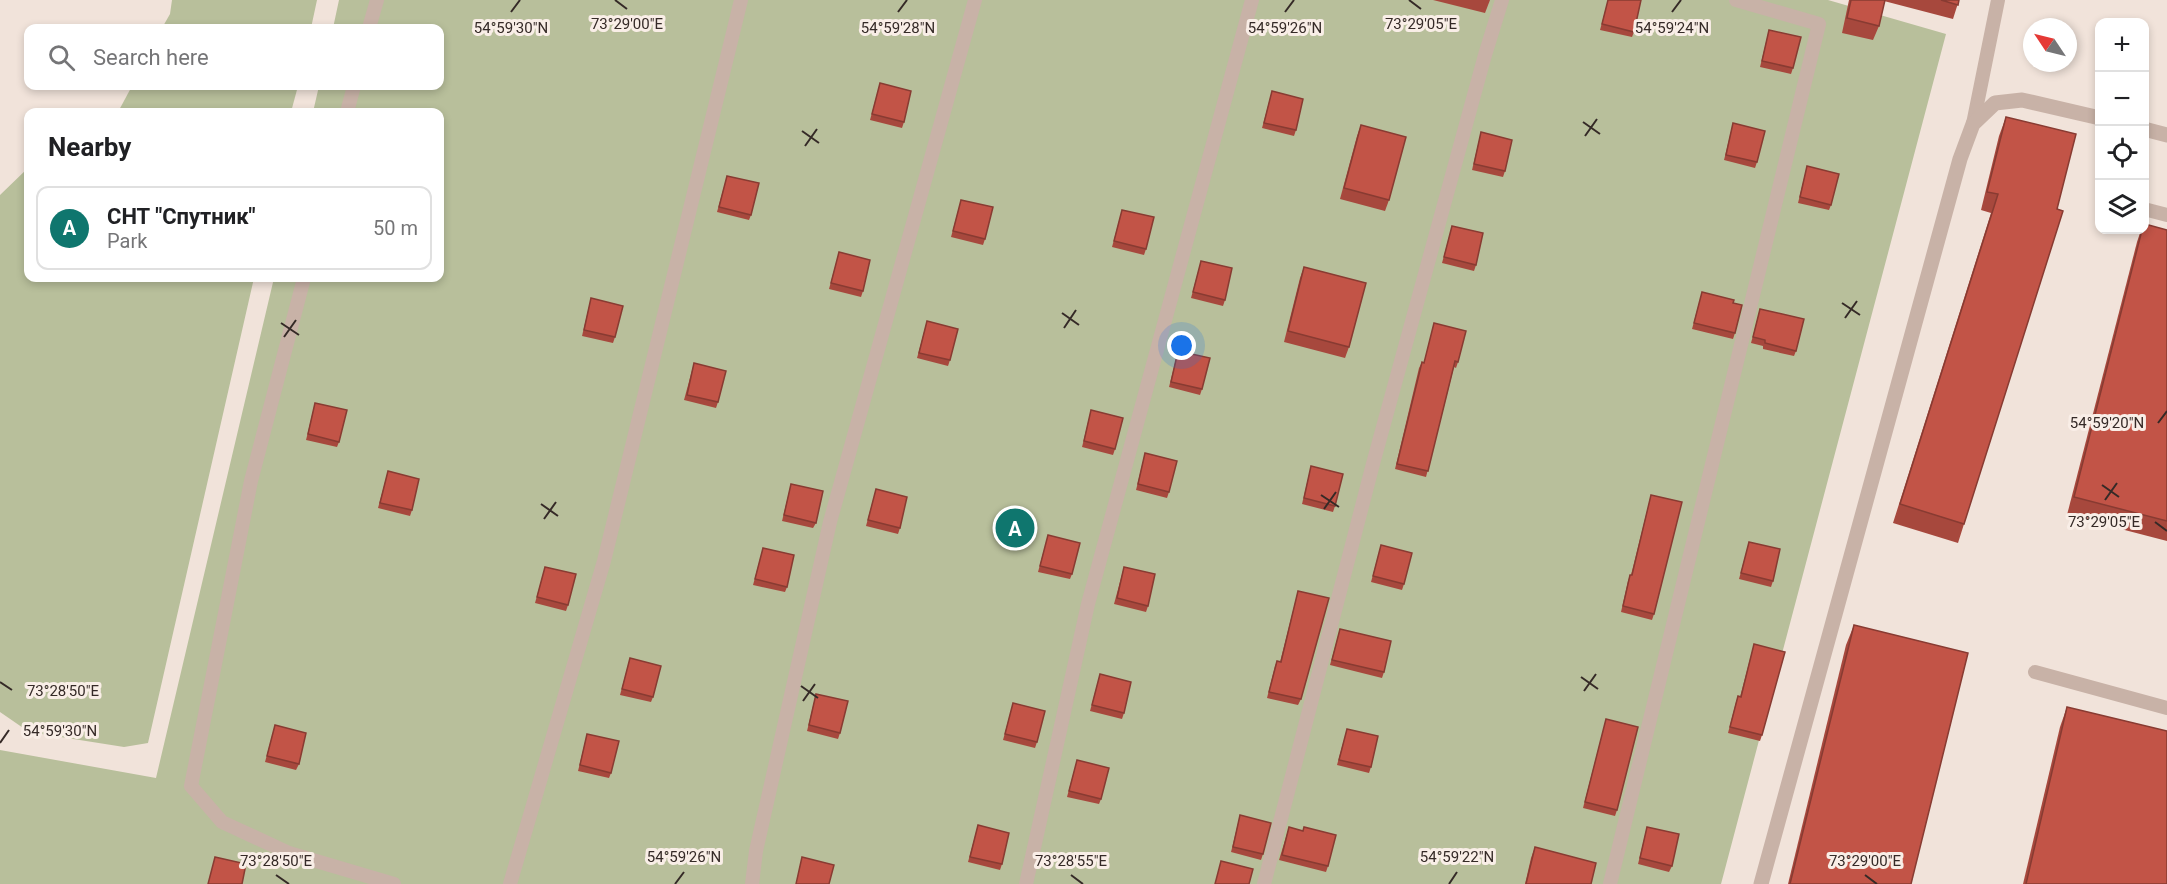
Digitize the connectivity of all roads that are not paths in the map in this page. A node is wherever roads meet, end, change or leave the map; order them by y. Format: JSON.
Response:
{"nodes":[{"id":1,"x":377,"y":0,"type":"edge"},
{"id":2,"x":741,"y":0,"type":"edge"},
{"id":3,"x":975,"y":0,"type":"edge"},
{"id":4,"x":1251,"y":0,"type":"edge"},
{"id":5,"x":1502,"y":0,"type":"edge"},
{"id":6,"x":1736,"y":0,"type":"edge"},
{"id":7,"x":1998,"y":0,"type":"edge"},
{"id":8,"x":370,"y":24,"type":"edge"},
{"id":9,"x":353,"y":90,"type":"edge"},
{"id":10,"x":348,"y":108,"type":"edge"},
{"id":11,"x":2095,"y":117,"type":"edge"},
{"id":12,"x":1973,"y":124,"type":"junction"},
{"id":13,"x":2149,"y":130,"type":"edge"},
{"id":14,"x":2167,"y":135,"type":"edge"},
{"id":15,"x":2149,"y":210,"type":"edge"},
{"id":16,"x":2167,"y":214,"type":"edge"},
{"id":17,"x":303,"y":282,"type":"edge"},
{"id":18,"x":2035,"y":672,"type":"dead end"},
{"id":19,"x":2167,"y":708,"type":"edge"},
{"id":20,"x":394,"y":884,"type":"edge"},
{"id":21,"x":510,"y":884,"type":"edge"},
{"id":22,"x":752,"y":884,"type":"edge"},
{"id":23,"x":1026,"y":884,"type":"edge"},
{"id":24,"x":1264,"y":884,"type":"edge"},
{"id":25,"x":1610,"y":884,"type":"edge"},
{"id":26,"x":1761,"y":884,"type":"edge"}],
"edges":[{"from":1,"to":8,"type":"lane"},
{"from":2,"to":21,"type":"lane"},
{"from":3,"to":22,"type":"lane"},
{"from":4,"to":23,"type":"lane"},
{"from":5,"to":24,"type":"lane"},
{"from":6,"to":25,"type":"lane"},
{"from":7,"to":12,"type":"lane"},
{"from":9,"to":10,"type":"lane"},
{"from":11,"to":12,"type":"street"},
{"from":12,"to":26,"type":"street"},
{"from":13,"to":14,"type":"street"},
{"from":15,"to":16,"type":"lane"},
{"from":17,"to":20,"type":"lane"},
{"from":18,"to":19,"type":"lane"}]}
